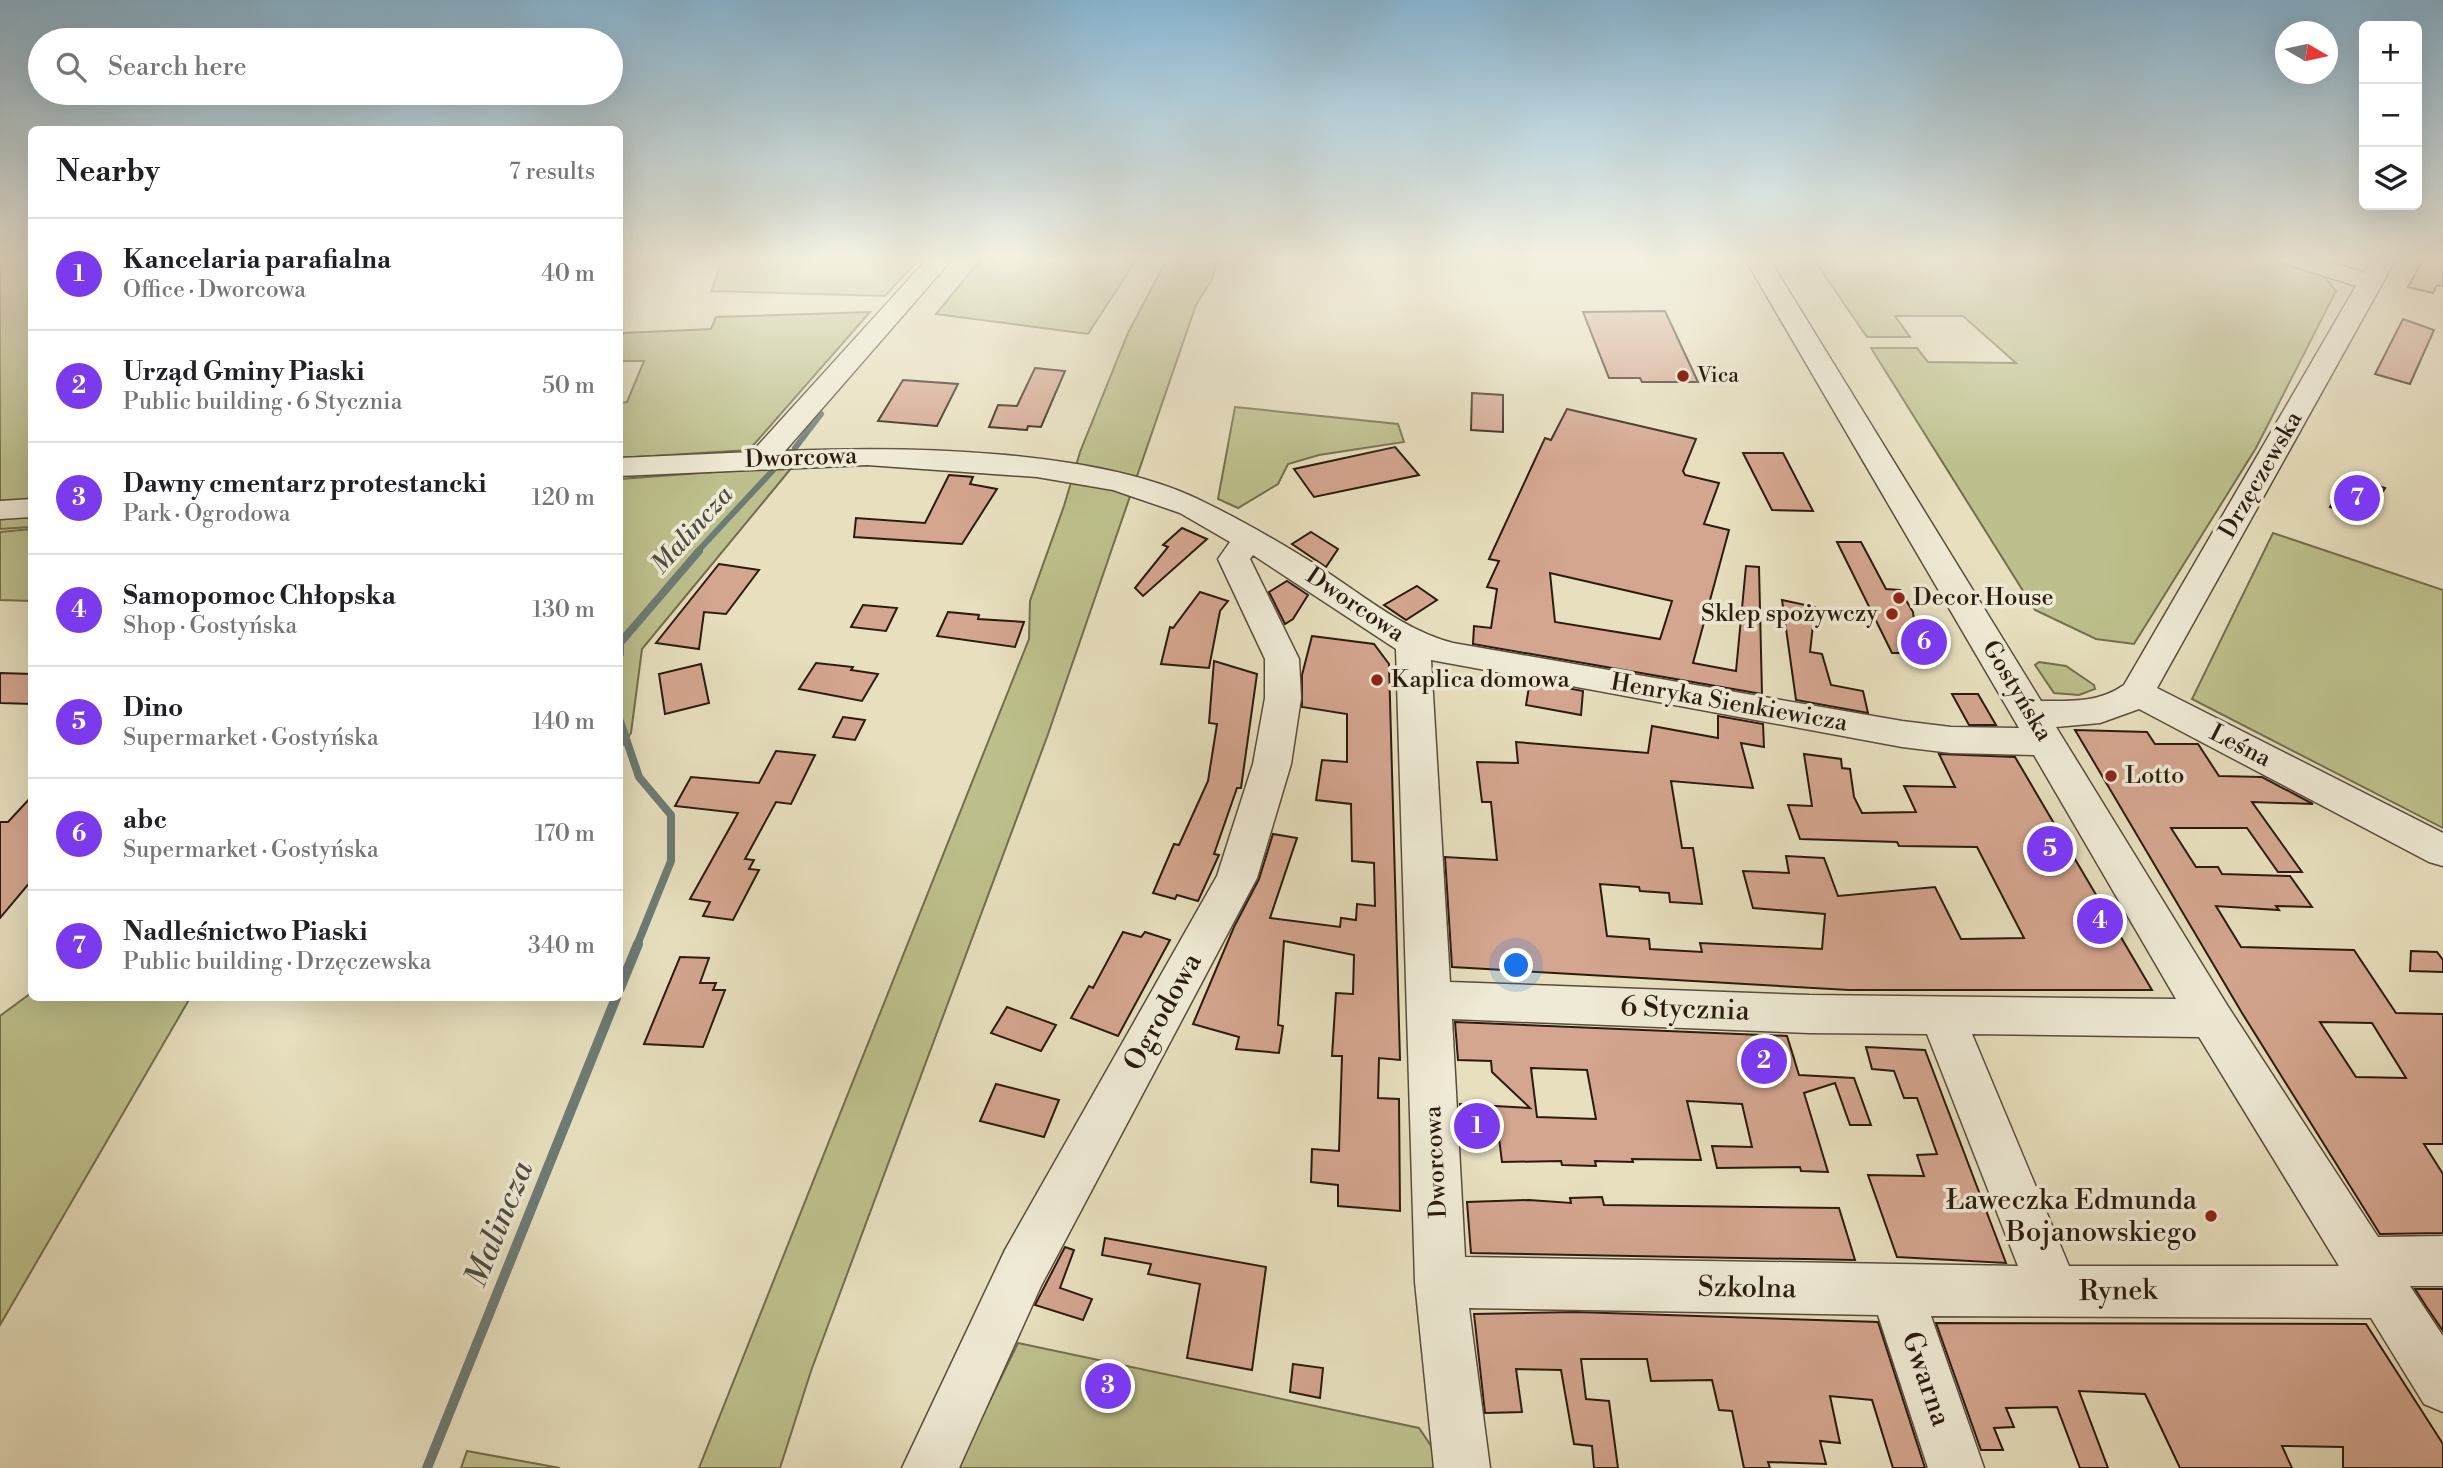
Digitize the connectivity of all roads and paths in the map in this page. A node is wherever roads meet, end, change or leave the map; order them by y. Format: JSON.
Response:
{"nodes":[{"id":1,"x":881,"y":326,"type":"edge"},
{"id":2,"x":1797,"y":326,"type":"edge"},
{"id":3,"x":2346,"y":326,"type":"edge"},
{"id":4,"x":818,"y":456,"type":"joint"},
{"id":5,"x":762,"y":459,"type":"junction"},
{"id":6,"x":623,"y":467,"type":"edge"},
{"id":7,"x":28,"y":508,"type":"edge"},
{"id":8,"x":0,"y":510,"type":"edge"},
{"id":9,"x":1248,"y":540,"type":"junction"},
{"id":10,"x":1413,"y":644,"type":"junction"},
{"id":11,"x":2137,"y":693,"type":"junction"},
{"id":12,"x":2039,"y":728,"type":"junction"},
{"id":13,"x":2443,"y":851,"type":"edge"},
{"id":14,"x":1429,"y":1000,"type":"junction"},
{"id":15,"x":1942,"y":1014,"type":"junction"},
{"id":16,"x":2211,"y":1018,"type":"junction"},
{"id":17,"x":2443,"y":1261,"type":"edge"},
{"id":18,"x":2374,"y":1277,"type":"junction"},
{"id":19,"x":1441,"y":1282,"type":"junction"},
{"id":20,"x":1896,"y":1290,"type":"junction"},
{"id":21,"x":2054,"y":1292,"type":"junction"},
{"id":22,"x":2443,"y":1385,"type":"edge"},
{"id":23,"x":930,"y":1468,"type":"edge"},
{"id":24,"x":1462,"y":1468,"type":"edge"},
{"id":25,"x":1956,"y":1468,"type":"edge"}],
"edges":[{"from":1,"to":5,"type":"street"},
{"from":2,"to":12,"type":"street","name":"Gostyńska"},
{"from":3,"to":11,"type":"street","name":"Drzęczewska"},
{"from":4,"to":5,"type":"street","name":"Dworcowa"},
{"from":4,"to":9,"type":"street","name":"Dworcowa"},
{"from":5,"to":6,"type":"street","name":"Dworcowa"},
{"from":7,"to":8,"type":"street"},
{"from":9,"to":10,"type":"street","name":"Dworcowa"},
{"from":9,"to":23,"type":"street","name":"Ogrodowa"},
{"from":10,"to":12,"type":"street","name":"Henryka Sienkiewicza"},
{"from":10,"to":14,"type":"street","name":"Dworcowa"},
{"from":11,"to":12,"type":"street"},
{"from":11,"to":13,"type":"street","name":"Leśna"},
{"from":12,"to":16,"type":"street","name":"Gostyńska"},
{"from":14,"to":15,"type":"street","name":"6 Stycznia"},
{"from":14,"to":19,"type":"street","name":"Dworcowa"},
{"from":15,"to":16,"type":"street"},
{"from":15,"to":21,"type":"street","name":"Rynek"},
{"from":16,"to":18,"type":"street"},
{"from":17,"to":18,"type":"street","name":"Rynek"},
{"from":18,"to":21,"type":"street","name":"Rynek"},
{"from":18,"to":22,"type":"street"},
{"from":19,"to":20,"type":"street","name":"Szkolna"},
{"from":19,"to":24,"type":"street","name":"Dworcowa"},
{"from":20,"to":21,"type":"street","name":"Szkolna"},
{"from":20,"to":25,"type":"street","name":"Gwarna"}]}
